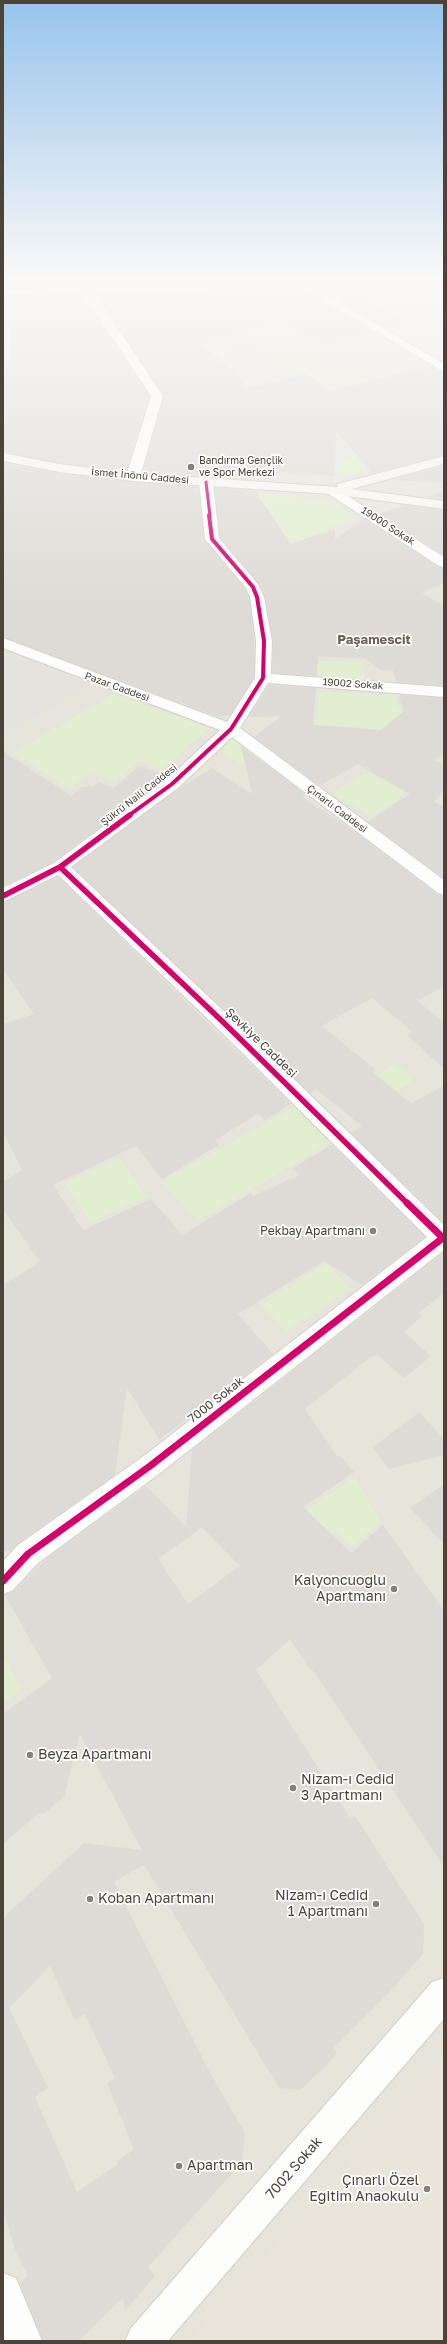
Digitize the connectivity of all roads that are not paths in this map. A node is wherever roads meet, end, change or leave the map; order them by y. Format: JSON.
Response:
{"nodes":[{"id":1,"x":153,"y":390,"type":"edge"},
{"id":2,"x":3,"y":457,"type":"edge"},
{"id":3,"x":444,"y":460,"type":"edge"},
{"id":4,"x":133,"y":477,"type":"junction"},
{"id":5,"x":206,"y":482,"type":"junction"},
{"id":6,"x":332,"y":490,"type":"junction"},
{"id":7,"x":444,"y":505,"type":"edge"},
{"id":8,"x":444,"y":563,"type":"edge"},
{"id":9,"x":3,"y":643,"type":"edge"},
{"id":10,"x":263,"y":678,"type":"junction"},
{"id":11,"x":444,"y":692,"type":"edge"},
{"id":12,"x":231,"y":729,"type":"junction"},
{"id":13,"x":60,"y":867,"type":"junction"},
{"id":14,"x":442,"y":886,"type":"edge"},
{"id":15,"x":3,"y":896,"type":"edge"},
{"id":16,"x":444,"y":1238,"type":"edge"},
{"id":17,"x":3,"y":1581,"type":"edge"},
{"id":18,"x":444,"y":1994,"type":"edge"},
{"id":19,"x":3,"y":2291,"type":"edge"},
{"id":20,"x":23,"y":2341,"type":"edge"},
{"id":21,"x":144,"y":2341,"type":"edge"}],
"edges":[{"from":1,"to":4,"type":"street"},
{"from":2,"to":4,"type":"main road","name":"İsmet İnönü Caddesi"},
{"from":3,"to":6,"type":"main road"},
{"from":4,"to":5,"type":"main road","name":"İsmet İnönü Caddesi"},
{"from":5,"to":6,"type":"main road","name":"İsmet İnönü Caddesi"},
{"from":5,"to":10,"type":"street"},
{"from":6,"to":7,"type":"main road","name":"İsmet İnönü Caddesi"},
{"from":6,"to":8,"type":"street","name":"19000 Sokak"},
{"from":9,"to":12,"type":"street","name":"Pazar Caddesi"},
{"from":10,"to":11,"type":"street","name":"19002 Sokak"},
{"from":10,"to":12,"type":"street","name":"Şükrü Naili Caddesi"},
{"from":12,"to":13,"type":"street","name":"Şükrü Naili Caddesi"},
{"from":12,"to":14,"type":"street","name":"Çınarlı Caddesi"},
{"from":13,"to":15,"type":"street","name":"Şükrü Naili Caddesi"},
{"from":13,"to":16,"type":"street","name":"Şevkiye Caddesi"},
{"from":16,"to":17,"type":"street","name":"7000 Sokak"},
{"from":18,"to":21,"type":"street","name":"7002 Sokak"},
{"from":19,"to":20,"type":"street"}]}
